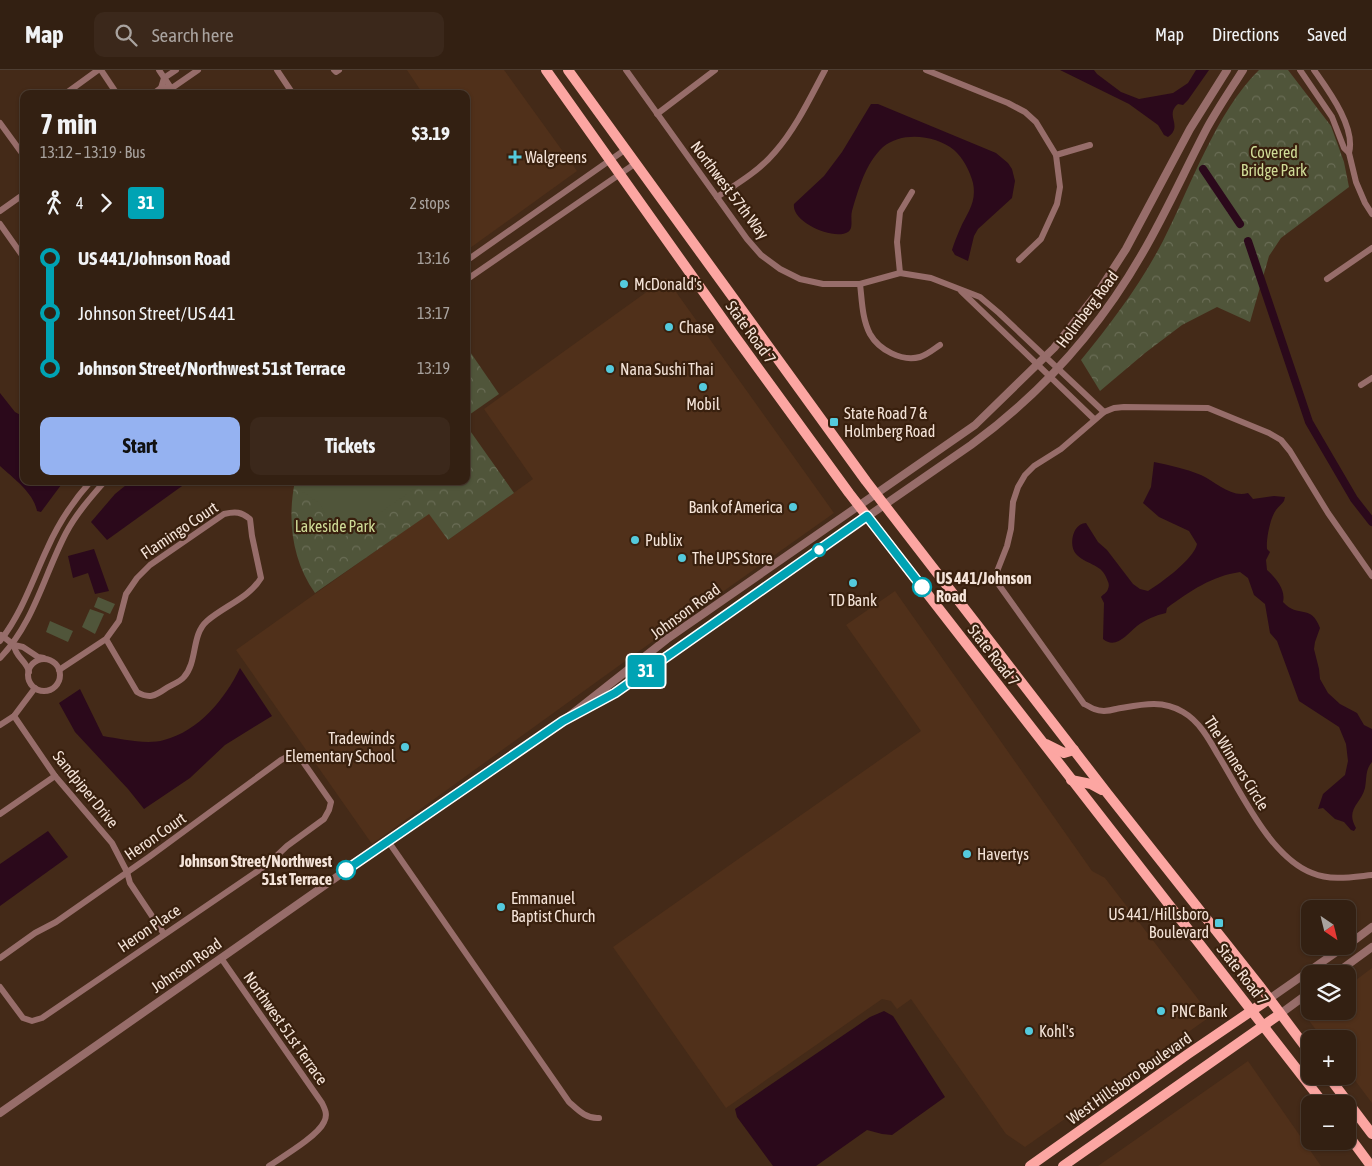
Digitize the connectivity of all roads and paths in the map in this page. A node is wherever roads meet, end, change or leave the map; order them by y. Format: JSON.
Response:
{"nodes":[{"id":1,"x":100,"y":70,"type":"edge"},
{"id":2,"x":159,"y":70,"type":"edge"},
{"id":3,"x":176,"y":70,"type":"edge"},
{"id":4,"x":198,"y":70,"type":"edge"},
{"id":5,"x":277,"y":70,"type":"edge"},
{"id":6,"x":546,"y":70,"type":"edge"},
{"id":7,"x":568,"y":70,"type":"edge"},
{"id":8,"x":626,"y":70,"type":"edge"},
{"id":9,"x":715,"y":70,"type":"edge"},
{"id":10,"x":825,"y":70,"type":"edge"},
{"id":11,"x":926,"y":70,"type":"edge"},
{"id":12,"x":1228,"y":70,"type":"edge"},
{"id":13,"x":1243,"y":70,"type":"edge"},
{"id":14,"x":1300,"y":70,"type":"edge"},
{"id":15,"x":1314,"y":70,"type":"edge"},
{"id":16,"x":164,"y":78,"type":"junction"},
{"id":17,"x":161,"y":88,"type":"junction"},
{"id":18,"x":71,"y":90,"type":"edge"},
{"id":19,"x":114,"y":90,"type":"edge"},
{"id":20,"x":158,"y":90,"type":"edge"},
{"id":21,"x":169,"y":90,"type":"edge"},
{"id":22,"x":172,"y":90,"type":"edge"},
{"id":23,"x":174,"y":90,"type":"edge"},
{"id":24,"x":290,"y":90,"type":"edge"},
{"id":25,"x":657,"y":114,"type":"junction"},
{"id":26,"x":0,"y":123,"type":"edge"},
{"id":27,"x":1090,"y":145,"type":"dead end"},
{"id":28,"x":626,"y":149,"type":"junction"},
{"id":29,"x":20,"y":150,"type":"edge"},
{"id":30,"x":1349,"y":153,"type":"junction"},
{"id":31,"x":1056,"y":155,"type":"junction"},
{"id":32,"x":610,"y":160,"type":"junction"},
{"id":33,"x":636,"y":164,"type":"junction"},
{"id":34,"x":620,"y":174,"type":"junction"},
{"id":35,"x":912,"y":192,"type":"dead end"},
{"id":36,"x":20,"y":197,"type":"edge"},
{"id":37,"x":717,"y":197,"type":"junction"},
{"id":38,"x":0,"y":211,"type":"edge"},
{"id":39,"x":1372,"y":214,"type":"edge"},
{"id":40,"x":0,"y":224,"type":"edge"},
{"id":41,"x":1372,"y":248,"type":"edge"},
{"id":42,"x":20,"y":252,"type":"edge"},
{"id":43,"x":470,"y":258,"type":"edge"},
{"id":44,"x":1019,"y":260,"type":"dead end"},
{"id":45,"x":900,"y":273,"type":"junction"},
{"id":46,"x":470,"y":277,"type":"edge"},
{"id":47,"x":1327,"y":279,"type":"dead end"},
{"id":48,"x":860,"y":284,"type":"junction"},
{"id":49,"x":958,"y":289,"type":"junction"},
{"id":50,"x":940,"y":345,"type":"dead end"},
{"id":51,"x":1046,"y":357,"type":"junction"},
{"id":52,"x":1037,"y":365,"type":"junction"},
{"id":53,"x":1058,"y":368,"type":"junction"},
{"id":54,"x":1050,"y":378,"type":"junction"},
{"id":55,"x":1372,"y":378,"type":"edge"},
{"id":56,"x":1362,"y":385,"type":"dead end"},
{"id":57,"x":1104,"y":412,"type":"junction"},
{"id":58,"x":1094,"y":419,"type":"junction"},
{"id":59,"x":88,"y":485,"type":"edge"},
{"id":60,"x":102,"y":485,"type":"edge"},
{"id":61,"x":876,"y":494,"type":"junction"},
{"id":62,"x":884,"y":505,"type":"junction"},
{"id":63,"x":859,"y":506,"type":"junction"},
{"id":64,"x":867,"y":516,"type":"junction"},
{"id":65,"x":1372,"y":576,"type":"edge"},
{"id":66,"x":1,"y":638,"type":"edge"},
{"id":67,"x":106,"y":639,"type":"junction"},
{"id":68,"x":13,"y":644,"type":"junction"},
{"id":69,"x":652,"y":651,"type":"junction"},
{"id":70,"x":0,"y":658,"type":"edge"},
{"id":71,"x":49,"y":660,"type":"junction"},
{"id":72,"x":59,"y":670,"type":"junction"},
{"id":73,"x":29,"y":672,"type":"junction"},
{"id":74,"x":35,"y":688,"type":"junction"},
{"id":75,"x":615,"y":693,"type":"junction"},
{"id":76,"x":14,"y":716,"type":"junction"},
{"id":77,"x":563,"y":721,"type":"junction"},
{"id":78,"x":0,"y":725,"type":"edge"},
{"id":79,"x":1042,"y":743,"type":"junction"},
{"id":80,"x":1074,"y":750,"type":"junction"},
{"id":81,"x":55,"y":776,"type":"junction"},
{"id":82,"x":1072,"y":780,"type":"junction"},
{"id":83,"x":318,"y":782,"type":"joint"},
{"id":84,"x":1107,"y":793,"type":"junction"},
{"id":85,"x":0,"y":814,"type":"edge"},
{"id":86,"x":388,"y":841,"type":"junction"},
{"id":87,"x":127,"y":872,"type":"junction"},
{"id":88,"x":1372,"y":875,"type":"edge"},
{"id":89,"x":1372,"y":927,"type":"edge"},
{"id":90,"x":164,"y":934,"type":"junction"},
{"id":91,"x":1356,"y":938,"type":"edge"},
{"id":92,"x":1372,"y":947,"type":"edge"},
{"id":93,"x":1332,"y":955,"type":"edge"},
{"id":94,"x":0,"y":958,"type":"edge"},
{"id":95,"x":220,"y":958,"type":"junction"},
{"id":96,"x":1347,"y":965,"type":"edge"},
{"id":97,"x":0,"y":987,"type":"edge"},
{"id":98,"x":1269,"y":999,"type":"junction"},
{"id":99,"x":1301,"y":999,"type":"edge"},
{"id":100,"x":1252,"y":1011,"type":"junction"},
{"id":101,"x":1280,"y":1014,"type":"junction"},
{"id":102,"x":1263,"y":1025,"type":"junction"},
{"id":103,"x":1301,"y":1041,"type":"edge"},
{"id":104,"x":1335,"y":1085,"type":"edge"},
{"id":105,"x":1317,"y":1095,"type":"edge"},
{"id":106,"x":0,"y":1113,"type":"edge"},
{"id":107,"x":599,"y":1118,"type":"dead end"},
{"id":108,"x":1372,"y":1134,"type":"edge"},
{"id":109,"x":1356,"y":1146,"type":"edge"},
{"id":110,"x":1035,"y":1164,"type":"edge"},
{"id":111,"x":268,"y":1166,"type":"edge"},
{"id":112,"x":1063,"y":1166,"type":"edge"},
{"id":113,"x":1371,"y":1166,"type":"edge"}],
"edges":[{"from":1,"to":18,"type":"street"},
{"from":1,"to":19,"type":"street"},
{"from":2,"to":16,"type":"street"},
{"from":3,"to":16,"type":"street"},
{"from":4,"to":23,"type":"street"},
{"from":5,"to":24,"type":"street"},
{"from":6,"to":32,"type":"main road","name":"State Road 7"},
{"from":7,"to":28,"type":"main road","name":"State Road 7"},
{"from":8,"to":25,"type":"street","name":"Northwest 57th Way"},
{"from":9,"to":25,"type":"street"},
{"from":10,"to":37,"type":"street"},
{"from":11,"to":31,"type":"street"},
{"from":12,"to":51,"type":"street","name":"Holmberg Road"},
{"from":13,"to":53,"type":"street","name":"Holmberg Road"},
{"from":14,"to":30,"type":"street"},
{"from":15,"to":30,"type":"street"},
{"from":16,"to":17,"type":"street"},
{"from":16,"to":22,"type":"street"},
{"from":17,"to":20,"type":"street"},
{"from":17,"to":21,"type":"street"},
{"from":25,"to":37,"type":"street","name":"Northwest 57th Way"},
{"from":26,"to":29,"type":"street"},
{"from":27,"to":31,"type":"street"},
{"from":28,"to":32,"type":"street"},
{"from":28,"to":33,"type":"main road","name":"State Road 7"},
{"from":30,"to":39,"type":"street"},
{"from":31,"to":44,"type":"street"},
{"from":32,"to":34,"type":"main road","name":"State Road 7"},
{"from":32,"to":43,"type":"street"},
{"from":33,"to":34,"type":"street"},
{"from":33,"to":61,"type":"main road","name":"State Road 7"},
{"from":34,"to":46,"type":"street"},
{"from":34,"to":63,"type":"main road","name":"State Road 7"},
{"from":35,"to":45,"type":"street"},
{"from":36,"to":38,"type":"street"},
{"from":37,"to":48,"type":"street","name":"Northwest 57th Way"},
{"from":40,"to":42,"type":"street"},
{"from":41,"to":47,"type":"street"},
{"from":45,"to":48,"type":"street","name":"Northwest 57th Way"},
{"from":45,"to":49,"type":"street","name":"Northwest 57th Way"},
{"from":48,"to":50,"type":"street"},
{"from":49,"to":51,"type":"street","name":"Northwest 57th Way"},
{"from":49,"to":52,"type":"street","name":"Northwest 57th Way"},
{"from":51,"to":52,"type":"street","name":"Holmberg Road"},
{"from":51,"to":53,"type":"street","name":"Northwest 57th Way"},
{"from":52,"to":54,"type":"street","name":"Northwest 57th Way"},
{"from":52,"to":61,"type":"street","name":"Holmberg Road"},
{"from":53,"to":54,"type":"street","name":"Holmberg Road"},
{"from":53,"to":57,"type":"street","name":"Northwest 57th Way"},
{"from":54,"to":58,"type":"street","name":"Northwest 57th Way"},
{"from":54,"to":62,"type":"street","name":"Holmberg Road"},
{"from":55,"to":56,"type":"street"},
{"from":57,"to":58,"type":"street","name":"The Winners Circle"},
{"from":57,"to":65,"type":"street","name":"The Winners Circle"},
{"from":58,"to":88,"type":"street","name":"The Winners Circle"},
{"from":59,"to":66,"type":"street"},
{"from":60,"to":68,"type":"street"},
{"from":61,"to":62,"type":"main road","name":"State Road 7"},
{"from":61,"to":63,"type":"street","name":"Johnson Road"},
{"from":62,"to":64,"type":"street","name":"Johnson Road"},
{"from":62,"to":80,"type":"main road","name":"State Road 7"},
{"from":63,"to":64,"type":"main road","name":"State Road 7"},
{"from":63,"to":69,"type":"street","name":"Johnson Road"},
{"from":64,"to":75,"type":"street","name":"Johnson Road"},
{"from":64,"to":79,"type":"main road","name":"State Road 7"},
{"from":66,"to":68,"type":"street"},
{"from":67,"to":67,"type":"street","name":"Flamingo Court"},
{"from":67,"to":72,"type":"street","name":"Flamingo Court"},
{"from":68,"to":70,"type":"street"},
{"from":68,"to":71,"type":"street"},
{"from":68,"to":73,"type":"street"},
{"from":69,"to":75,"type":"street"},
{"from":69,"to":77,"type":"street","name":"Johnson Road"},
{"from":71,"to":72,"type":"street"},
{"from":71,"to":73,"type":"street"},
{"from":72,"to":74,"type":"street"},
{"from":73,"to":74,"type":"street"},
{"from":74,"to":76,"type":"street"},
{"from":75,"to":77,"type":"street","name":"Johnson Road"},
{"from":76,"to":78,"type":"street"},
{"from":76,"to":81,"type":"street","name":"Sandpiper Drive"},
{"from":77,"to":86,"type":"street","name":"Johnson Road"},
{"from":79,"to":80,"type":"main road"},
{"from":79,"to":82,"type":"main road","name":"State Road 7"},
{"from":80,"to":84,"type":"main road","name":"State Road 7"},
{"from":81,"to":85,"type":"street"},
{"from":81,"to":87,"type":"street","name":"Sandpiper Drive"},
{"from":82,"to":84,"type":"main road"},
{"from":82,"to":100,"type":"main road","name":"State Road 7"},
{"from":83,"to":87,"type":"street","name":"Heron Court"},
{"from":83,"to":90,"type":"street","name":"Heron Place"},
{"from":84,"to":98,"type":"main road","name":"State Road 7"},
{"from":86,"to":95,"type":"street","name":"Johnson Road"},
{"from":86,"to":107,"type":"street"},
{"from":87,"to":90,"type":"street","name":"Sandpiper Drive"},
{"from":87,"to":94,"type":"street","name":"Heron Court"},
{"from":89,"to":91,"type":"street","name":"West Hillsboro Boulevard"},
{"from":90,"to":97,"type":"street","name":"Heron Place"},
{"from":92,"to":96,"type":"street"},
{"from":93,"to":98,"type":"street","name":"West Hillsboro Boulevard"},
{"from":95,"to":106,"type":"street","name":"Johnson Road"},
{"from":95,"to":111,"type":"street","name":"Northwest 51st Terrace"},
{"from":98,"to":100,"type":"main road","name":"West Hillsboro Boulevard"},
{"from":98,"to":101,"type":"main road","name":"State Road 7"},
{"from":99,"to":101,"type":"street"},
{"from":100,"to":102,"type":"main road","name":"State Road 7"},
{"from":100,"to":110,"type":"main road","name":"West Hillsboro Boulevard"},
{"from":101,"to":102,"type":"main road"},
{"from":101,"to":103,"type":"main road","name":"State Road 7"},
{"from":102,"to":105,"type":"main road","name":"State Road 7"},
{"from":102,"to":112,"type":"main road"},
{"from":104,"to":108,"type":"main road"},
{"from":109,"to":113,"type":"main road"}]}
